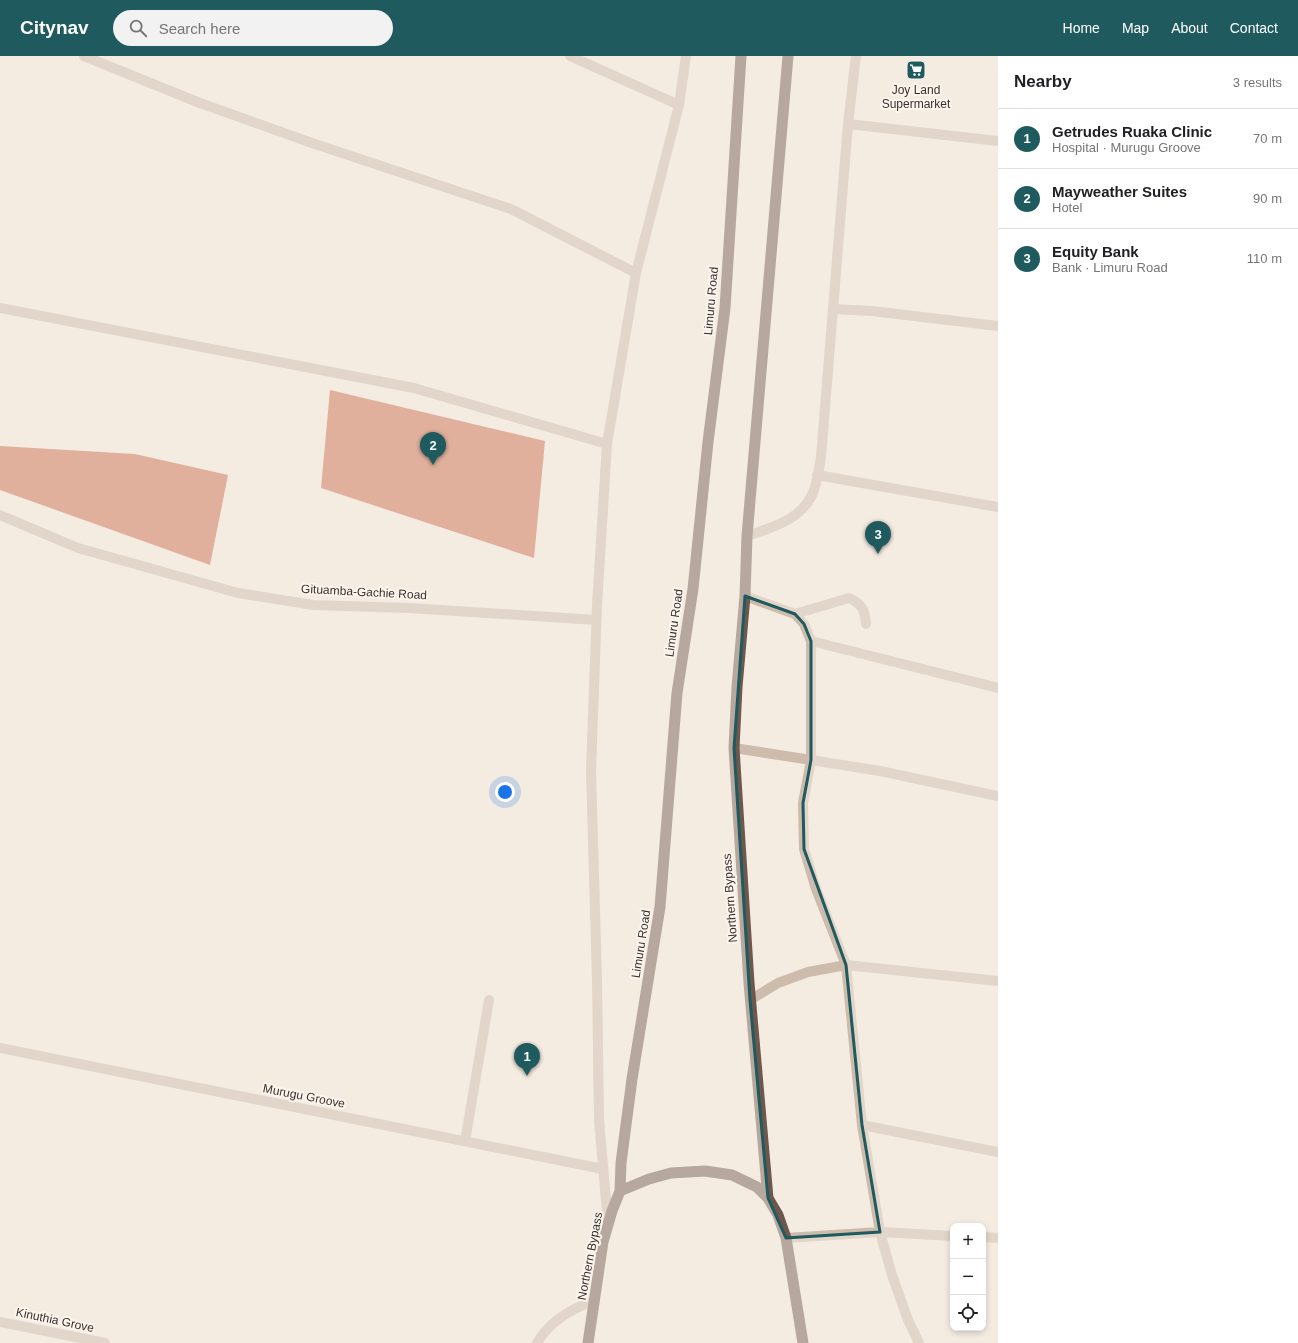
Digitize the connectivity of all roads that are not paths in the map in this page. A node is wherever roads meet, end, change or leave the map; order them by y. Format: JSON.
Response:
{"nodes":[{"id":1,"x":84,"y":56,"type":"edge"},
{"id":2,"x":570,"y":56,"type":"edge"},
{"id":3,"x":686,"y":56,"type":"edge"},
{"id":4,"x":741,"y":56,"type":"edge"},
{"id":5,"x":788,"y":56,"type":"edge"},
{"id":6,"x":856,"y":56,"type":"edge"},
{"id":7,"x":679,"y":105,"type":"junction"},
{"id":8,"x":848,"y":124,"type":"junction"},
{"id":9,"x":998,"y":141,"type":"edge"},
{"id":10,"x":636,"y":273,"type":"junction"},
{"id":11,"x":0,"y":308,"type":"edge"},
{"id":12,"x":833,"y":309,"type":"junction"},
{"id":13,"x":998,"y":326,"type":"edge"},
{"id":14,"x":607,"y":444,"type":"junction"},
{"id":15,"x":817,"y":475,"type":"junction"},
{"id":16,"x":998,"y":507,"type":"edge"},
{"id":17,"x":0,"y":515,"type":"edge"},
{"id":18,"x":747,"y":536,"type":"junction"},
{"id":19,"x":745,"y":596,"type":"junction"},
{"id":20,"x":795,"y":614,"type":"junction"},
{"id":21,"x":596,"y":620,"type":"junction"},
{"id":22,"x":866,"y":624,"type":"dead end"},
{"id":23,"x":811,"y":641,"type":"junction"},
{"id":24,"x":998,"y":688,"type":"edge"},
{"id":25,"x":734,"y":748,"type":"junction"},
{"id":26,"x":811,"y":760,"type":"junction"},
{"id":27,"x":998,"y":796,"type":"edge"},
{"id":28,"x":846,"y":964,"type":"junction"},
{"id":29,"x":998,"y":981,"type":"edge"},
{"id":30,"x":489,"y":1000,"type":"dead end"},
{"id":31,"x":750,"y":1000,"type":"junction"},
{"id":32,"x":0,"y":1048,"type":"edge"},
{"id":33,"x":862,"y":1125,"type":"junction"},
{"id":34,"x":465,"y":1141,"type":"junction"},
{"id":35,"x":998,"y":1152,"type":"edge"},
{"id":36,"x":603,"y":1169,"type":"junction"},
{"id":37,"x":620,"y":1191,"type":"junction"},
{"id":38,"x":768,"y":1198,"type":"junction"},
{"id":39,"x":608,"y":1225,"type":"junction"},
{"id":40,"x":880,"y":1232,"type":"junction"},
{"id":41,"x":950,"y":1236,"type":"edge"},
{"id":42,"x":986,"y":1237,"type":"edge"},
{"id":43,"x":786,"y":1238,"type":"junction"},
{"id":44,"x":998,"y":1238,"type":"edge"},
{"id":45,"x":594,"y":1301,"type":"junction"},
{"id":46,"x":0,"y":1322,"type":"edge"},
{"id":47,"x":105,"y":1343,"type":"edge"},
{"id":48,"x":537,"y":1343,"type":"edge"},
{"id":49,"x":588,"y":1343,"type":"edge"},
{"id":50,"x":803,"y":1343,"type":"edge"},
{"id":51,"x":919,"y":1343,"type":"edge"}],
"edges":[{"from":1,"to":10,"type":"street"},
{"from":2,"to":7,"type":"street"},
{"from":3,"to":7,"type":"street"},
{"from":4,"to":37,"type":"highway","name":"Limuru Road"},
{"from":5,"to":18,"type":"highway"},
{"from":6,"to":8,"type":"street"},
{"from":7,"to":10,"type":"street"},
{"from":8,"to":9,"type":"street"},
{"from":8,"to":12,"type":"street"},
{"from":10,"to":14,"type":"street"},
{"from":11,"to":14,"type":"street"},
{"from":12,"to":13,"type":"street"},
{"from":12,"to":15,"type":"street"},
{"from":14,"to":21,"type":"street"},
{"from":15,"to":16,"type":"street"},
{"from":15,"to":18,"type":"street"},
{"from":17,"to":21,"type":"street","name":"Gituamba-Gachie Road"},
{"from":18,"to":19,"type":"highway"},
{"from":19,"to":20,"type":"street"},
{"from":19,"to":25,"type":"highway","name":"Northern Bypass"},
{"from":20,"to":22,"type":"street"},
{"from":20,"to":23,"type":"street"},
{"from":21,"to":36,"type":"street"},
{"from":23,"to":24,"type":"street"},
{"from":23,"to":26,"type":"street"},
{"from":25,"to":26,"type":"street"},
{"from":25,"to":31,"type":"highway","name":"Northern Bypass"},
{"from":26,"to":27,"type":"street"},
{"from":26,"to":28,"type":"street"},
{"from":28,"to":29,"type":"street"},
{"from":28,"to":31,"type":"street"},
{"from":28,"to":33,"type":"street"},
{"from":30,"to":34,"type":"street"},
{"from":31,"to":38,"type":"highway","name":"Northern Bypass"},
{"from":32,"to":34,"type":"street","name":"Murugu Groove"},
{"from":33,"to":35,"type":"street"},
{"from":33,"to":40,"type":"street"},
{"from":34,"to":36,"type":"street","name":"Murugu Groove"},
{"from":36,"to":39,"type":"street"},
{"from":37,"to":38,"type":"highway","name":"Northern Bypass"},
{"from":37,"to":39,"type":"highway","name":"Northern Bypass"},
{"from":38,"to":43,"type":"highway","name":"Northern Bypass"},
{"from":39,"to":45,"type":"highway","name":"Northern Bypass"},
{"from":40,"to":41,"type":"street"},
{"from":40,"to":43,"type":"street"},
{"from":40,"to":51,"type":"street"},
{"from":42,"to":44,"type":"street"},
{"from":43,"to":50,"type":"highway","name":"Northern Bypass"},
{"from":45,"to":48,"type":"street"},
{"from":45,"to":49,"type":"highway","name":"Northern Bypass"},
{"from":46,"to":47,"type":"street","name":"Kinuthia Grove"}]}
